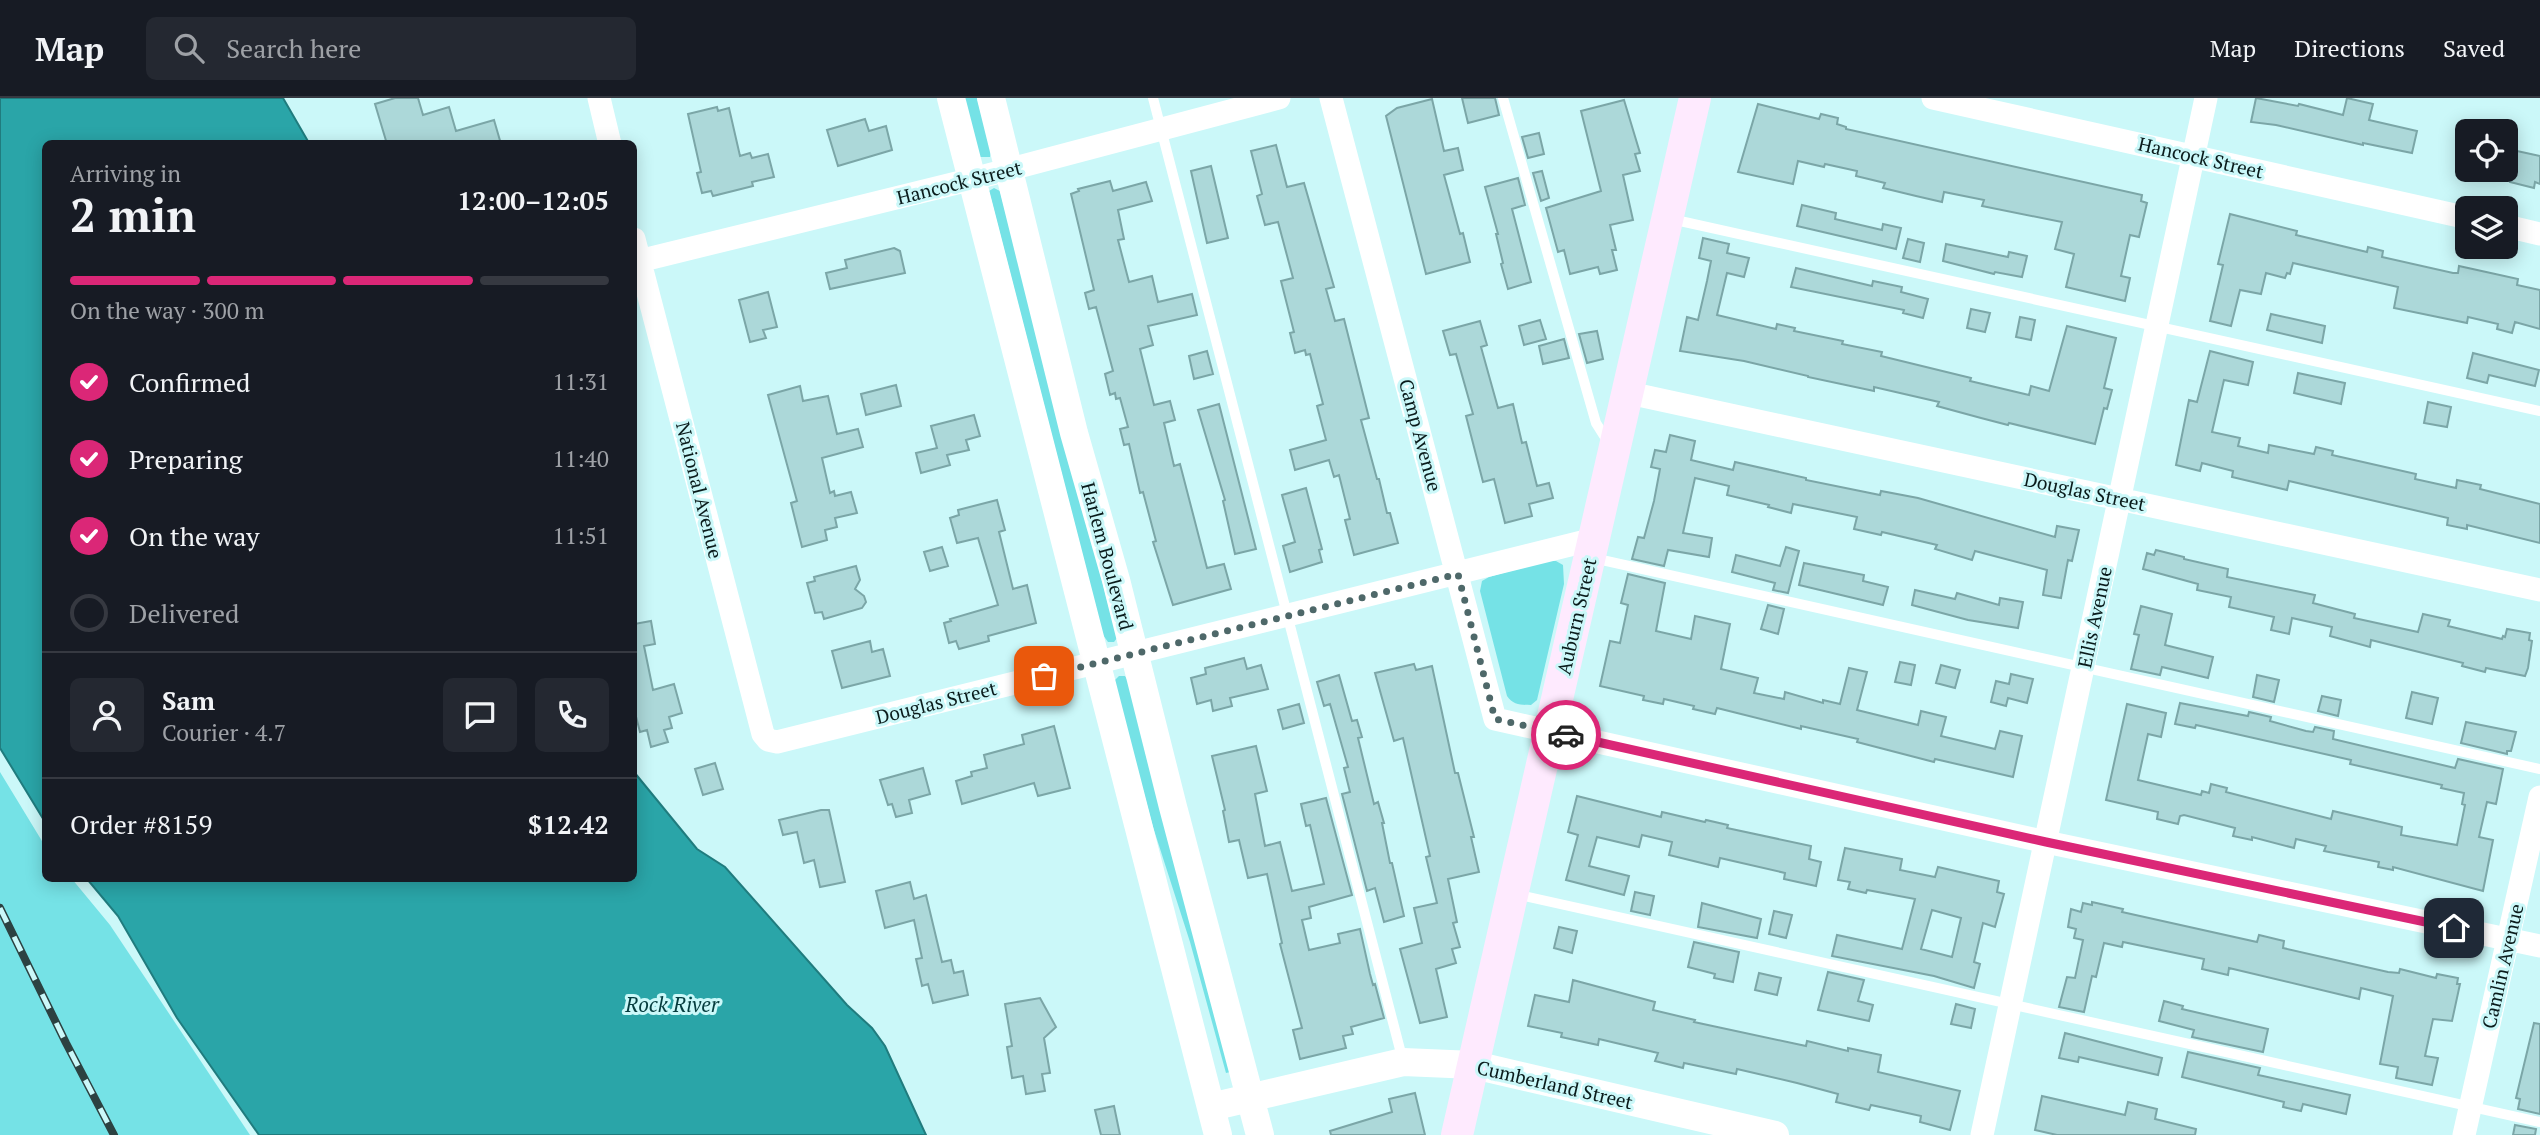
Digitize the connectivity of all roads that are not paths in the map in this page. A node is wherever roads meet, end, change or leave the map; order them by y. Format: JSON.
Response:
{"nodes":[{"id":1,"x":599,"y":98,"type":"edge"},
{"id":2,"x":951,"y":98,"type":"edge"},
{"id":3,"x":991,"y":98,"type":"edge"},
{"id":4,"x":1153,"y":98,"type":"edge"},
{"id":5,"x":1279,"y":98,"type":"edge"},
{"id":6,"x":1331,"y":98,"type":"edge"},
{"id":7,"x":1503,"y":98,"type":"edge"},
{"id":8,"x":1695,"y":98,"type":"edge"},
{"id":9,"x":1933,"y":98,"type":"edge"},
{"id":10,"x":2206,"y":98,"type":"edge"},
{"id":11,"x":1161,"y":129,"type":"junction"},
{"id":12,"x":609,"y":140,"type":"edge"},
{"id":13,"x":2194,"y":155,"type":"junction"},
{"id":14,"x":1010,"y":169,"type":"junction"},
{"id":15,"x":973,"y":179,"type":"junction"},
{"id":16,"x":2455,"y":215,"type":"edge"},
{"id":17,"x":1668,"y":219,"type":"junction"},
{"id":18,"x":2518,"y":229,"type":"edge"},
{"id":19,"x":2540,"y":234,"type":"edge"},
{"id":20,"x":637,"y":252,"type":"edge"},
{"id":21,"x":639,"y":261,"type":"junction"},
{"id":22,"x":2157,"y":326,"type":"junction"},
{"id":23,"x":1629,"y":393,"type":"junction"},
{"id":24,"x":2540,"y":411,"type":"edge"},
{"id":25,"x":1615,"y":453,"type":"junction"},
{"id":26,"x":2120,"y":498,"type":"junction"},
{"id":27,"x":1592,"y":548,"type":"junction"},
{"id":28,"x":1458,"y":574,"type":"junction"},
{"id":29,"x":2540,"y":590,"type":"edge"},
{"id":30,"x":1287,"y":615,"type":"junction"},
{"id":31,"x":1135,"y":653,"type":"junction"},
{"id":32,"x":1095,"y":663,"type":"junction"},
{"id":33,"x":2083,"y":668,"type":"junction"},
{"id":34,"x":1549,"y":731,"type":"junction"},
{"id":35,"x":768,"y":740,"type":"joint"},
{"id":36,"x":2540,"y":769,"type":"edge"},
{"id":37,"x":2540,"y":797,"type":"edge"},
{"id":38,"x":2046,"y":842,"type":"junction"},
{"id":39,"x":1512,"y":893,"type":"junction"},
{"id":40,"x":2509,"y":939,"type":"junction"},
{"id":41,"x":2540,"y":946,"type":"edge"},
{"id":42,"x":2011,"y":1004,"type":"junction"},
{"id":43,"x":1403,"y":1062,"type":"junction"},
{"id":44,"x":1474,"y":1065,"type":"junction"},
{"id":45,"x":1251,"y":1098,"type":"junction"},
{"id":46,"x":2470,"y":1106,"type":"junction"},
{"id":47,"x":1211,"y":1107,"type":"junction"},
{"id":48,"x":2540,"y":1122,"type":"edge"},
{"id":49,"x":1218,"y":1135,"type":"edge"},
{"id":50,"x":1261,"y":1135,"type":"edge"},
{"id":51,"x":1457,"y":1135,"type":"edge"},
{"id":52,"x":1775,"y":1135,"type":"edge"},
{"id":53,"x":1982,"y":1135,"type":"edge"},
{"id":54,"x":2464,"y":1135,"type":"edge"}],
"edges":[{"from":1,"to":12,"type":"street"},
{"from":2,"to":15,"type":"street","name":"Harlem Boulevard"},
{"from":3,"to":14,"type":"street","name":"Harlem Boulevard"},
{"from":4,"to":11,"type":"lane"},
{"from":5,"to":11,"type":"street","name":"Hancock Street"},
{"from":6,"to":28,"type":"street","name":"Camp Avenue"},
{"from":7,"to":25,"type":"lane"},
{"from":8,"to":17,"type":"main road","name":"Auburn Street"},
{"from":9,"to":13,"type":"street","name":"Hancock Street"},
{"from":10,"to":13,"type":"street","name":"Ellis Avenue"},
{"from":11,"to":14,"type":"street","name":"Hancock Street"},
{"from":11,"to":30,"type":"lane"},
{"from":13,"to":16,"type":"street","name":"Hancock Street"},
{"from":13,"to":22,"type":"street","name":"Ellis Avenue"},
{"from":14,"to":15,"type":"street","name":"Hancock Street"},
{"from":14,"to":31,"type":"street","name":"Harlem Boulevard"},
{"from":15,"to":21,"type":"street","name":"Hancock Street"},
{"from":15,"to":32,"type":"street","name":"Harlem Boulevard"},
{"from":17,"to":22,"type":"lane"},
{"from":17,"to":23,"type":"main road","name":"Auburn Street"},
{"from":18,"to":19,"type":"street"},
{"from":20,"to":21,"type":"street","name":"National Avenue"},
{"from":21,"to":35,"type":"street","name":"National Avenue"},
{"from":22,"to":24,"type":"lane"},
{"from":22,"to":26,"type":"street","name":"Ellis Avenue"},
{"from":23,"to":25,"type":"main road","name":"Auburn Street"},
{"from":23,"to":26,"type":"street","name":"Douglas Street"},
{"from":25,"to":27,"type":"main road","name":"Auburn Street"},
{"from":26,"to":29,"type":"street","name":"Douglas Street"},
{"from":26,"to":33,"type":"street","name":"Ellis Avenue"},
{"from":27,"to":28,"type":"street","name":"Douglas Street"},
{"from":27,"to":33,"type":"lane"},
{"from":27,"to":34,"type":"main road","name":"Auburn Street"},
{"from":28,"to":30,"type":"street","name":"Douglas Street"},
{"from":28,"to":34,"type":"street","name":"Camp Avenue"},
{"from":30,"to":31,"type":"street","name":"Douglas Street"},
{"from":30,"to":43,"type":"lane"},
{"from":31,"to":32,"type":"street","name":"Douglas Street"},
{"from":31,"to":45,"type":"street","name":"Harlem Boulevard"},
{"from":32,"to":35,"type":"street","name":"Douglas Street"},
{"from":32,"to":47,"type":"street","name":"Harlem Boulevard"},
{"from":33,"to":36,"type":"lane"},
{"from":33,"to":38,"type":"street","name":"Ellis Avenue"},
{"from":34,"to":38,"type":"street"},
{"from":34,"to":39,"type":"main road","name":"Auburn Street"},
{"from":37,"to":40,"type":"street","name":"Camlin Avenue"},
{"from":38,"to":40,"type":"street"},
{"from":38,"to":42,"type":"street","name":"Ellis Avenue"},
{"from":39,"to":42,"type":"lane"},
{"from":39,"to":44,"type":"main road","name":"Auburn Street"},
{"from":40,"to":41,"type":"street"},
{"from":40,"to":46,"type":"street","name":"Camlin Avenue"},
{"from":42,"to":46,"type":"lane"},
{"from":42,"to":53,"type":"street","name":"Ellis Avenue"},
{"from":43,"to":44,"type":"street","name":"Cumberland Street"},
{"from":43,"to":45,"type":"street","name":"Cumberland Street"},
{"from":44,"to":51,"type":"main road","name":"Auburn Street"},
{"from":44,"to":52,"type":"street","name":"Cumberland Street"},
{"from":45,"to":47,"type":"street","name":"Cumberland Street"},
{"from":45,"to":50,"type":"street","name":"Harlem Boulevard"},
{"from":46,"to":48,"type":"lane"},
{"from":46,"to":54,"type":"street","name":"Camlin Avenue"},
{"from":47,"to":49,"type":"street","name":"Harlem Boulevard"}]}
